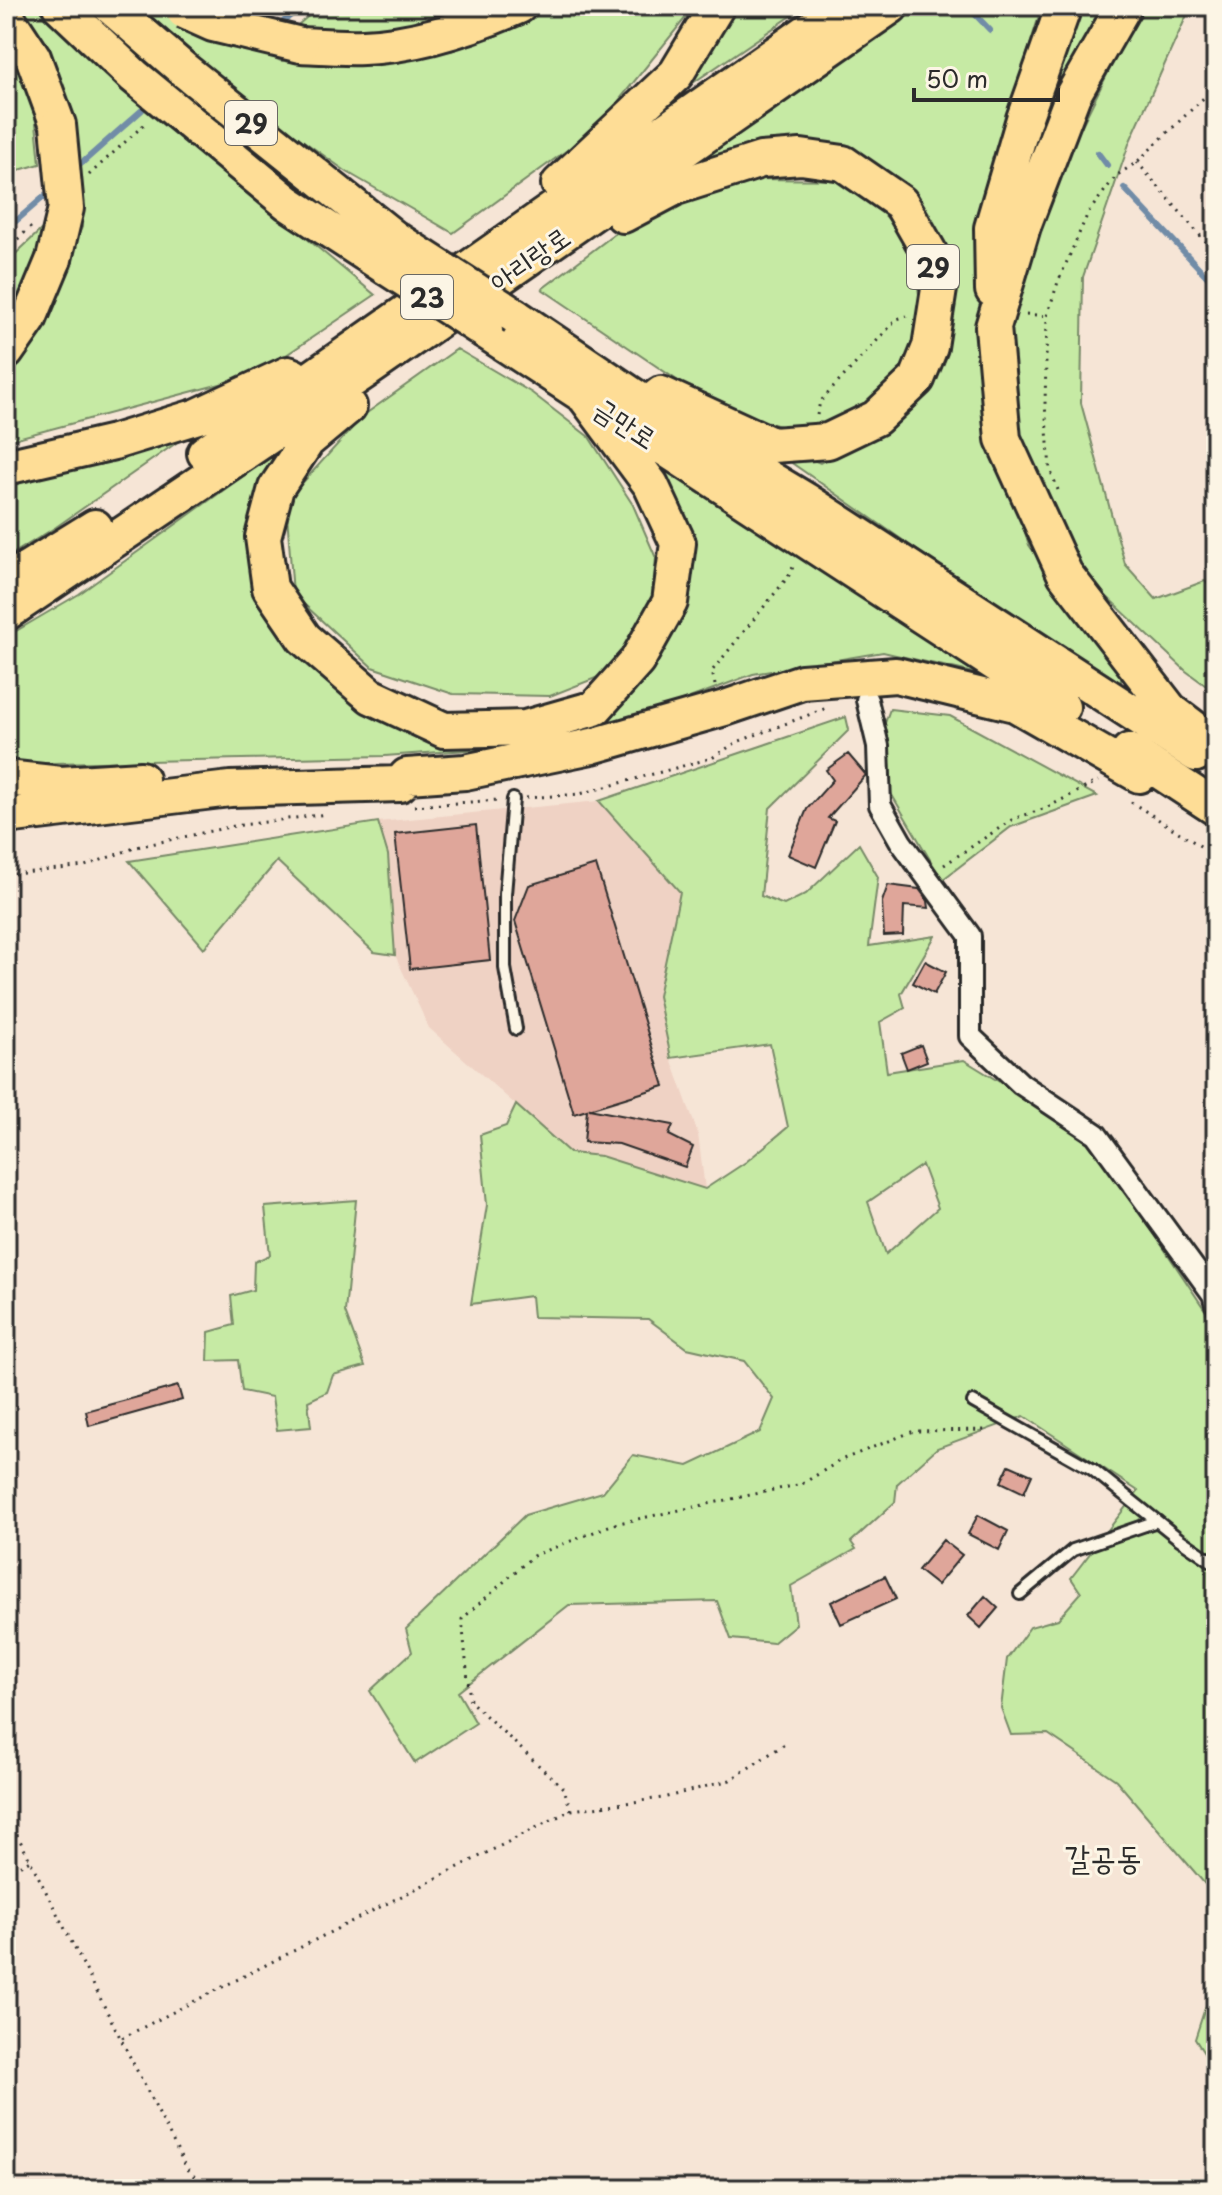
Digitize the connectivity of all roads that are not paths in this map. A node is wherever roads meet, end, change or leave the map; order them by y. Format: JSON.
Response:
{"nodes":[{"id":1,"x":60,"y":6,"type":"edge"},
{"id":2,"x":110,"y":6,"type":"edge"},
{"id":3,"x":519,"y":6,"type":"edge"},
{"id":4,"x":717,"y":6,"type":"edge"},
{"id":5,"x":844,"y":6,"type":"edge"},
{"id":6,"x":891,"y":6,"type":"edge"},
{"id":7,"x":1064,"y":6,"type":"edge"},
{"id":8,"x":1124,"y":6,"type":"edge"},
{"id":9,"x":180,"y":8,"type":"edge"},
{"id":10,"x":6,"y":16,"type":"edge"},
{"id":11,"x":566,"y":216,"type":"junction"},
{"id":12,"x":390,"y":253,"type":"junction"},
{"id":13,"x":1008,"y":320,"type":"junction"},
{"id":14,"x":6,"y":352,"type":"edge"},
{"id":15,"x":367,"y":370,"type":"junction"},
{"id":16,"x":308,"y":380,"type":"junction"},
{"id":17,"x":584,"y":395,"type":"junction"},
{"id":18,"x":647,"y":405,"type":"junction"},
{"id":19,"x":6,"y":467,"type":"edge"},
{"id":20,"x":6,"y":582,"type":"edge"},
{"id":21,"x":6,"y":613,"type":"edge"},
{"id":22,"x":867,"y":700,"type":"road end"},
{"id":23,"x":1216,"y":745,"type":"edge"},
{"id":24,"x":1148,"y":764,"type":"junction"},
{"id":25,"x":1216,"y":768,"type":"edge"},
{"id":26,"x":6,"y":778,"type":"edge"},
{"id":27,"x":407,"y":791,"type":"junction"},
{"id":28,"x":513,"y":799,"type":"road end"},
{"id":29,"x":1216,"y":808,"type":"edge"},
{"id":30,"x":6,"y":816,"type":"edge"},
{"id":31,"x":516,"y":1029,"type":"dead end"},
{"id":32,"x":1216,"y":1304,"type":"edge"},
{"id":33,"x":973,"y":1402,"type":"dead end"},
{"id":34,"x":1157,"y":1521,"type":"junction"},
{"id":35,"x":1216,"y":1564,"type":"edge"},
{"id":36,"x":1020,"y":1594,"type":"dead end"}],
"edges":[{"from":1,"to":12,"type":"highway","name":"금만로"},
{"from":2,"to":12,"type":"highway","name":"금만로","number":"29"},
{"from":3,"to":9,"type":"highway","bridge":true},
{"from":4,"to":11,"type":"highway"},
{"from":5,"to":11,"type":"highway","name":"아리랑로","number":"23"},
{"from":6,"to":11,"type":"highway","name":"아리랑로","number":"23"},
{"from":7,"to":13,"type":"highway"},
{"from":8,"to":13,"type":"highway"},
{"from":10,"to":14,"type":"highway","bridge":true},
{"from":11,"to":15,"type":"highway","name":"아리랑로","number":"23"},
{"from":11,"to":16,"type":"highway","name":"아리랑로","number":"23"},
{"from":11,"to":18,"type":"highway","number":"29"},
{"from":12,"to":17,"type":"highway","name":"금만로","bridge":true},
{"from":12,"to":18,"type":"highway","name":"금만로","bridge":true},
{"from":13,"to":23,"type":"highway"},
{"from":15,"to":17,"type":"highway"},
{"from":15,"to":21,"type":"highway","name":"아리랑로","number":"23"},
{"from":16,"to":19,"type":"highway"},
{"from":16,"to":20,"type":"highway","name":"아리랑로","number":"23"},
{"from":17,"to":24,"type":"highway","name":"금만로"},
{"from":18,"to":25,"type":"highway","name":"금만로"},
{"from":22,"to":32,"type":"street"},
{"from":24,"to":27,"type":"highway"},
{"from":24,"to":29,"type":"highway","name":"금만로"},
{"from":26,"to":27,"type":"highway"},
{"from":27,"to":30,"type":"highway"},
{"from":28,"to":31,"type":"lane"},
{"from":33,"to":34,"type":"lane"},
{"from":34,"to":35,"type":"lane"},
{"from":34,"to":36,"type":"lane"}]}
